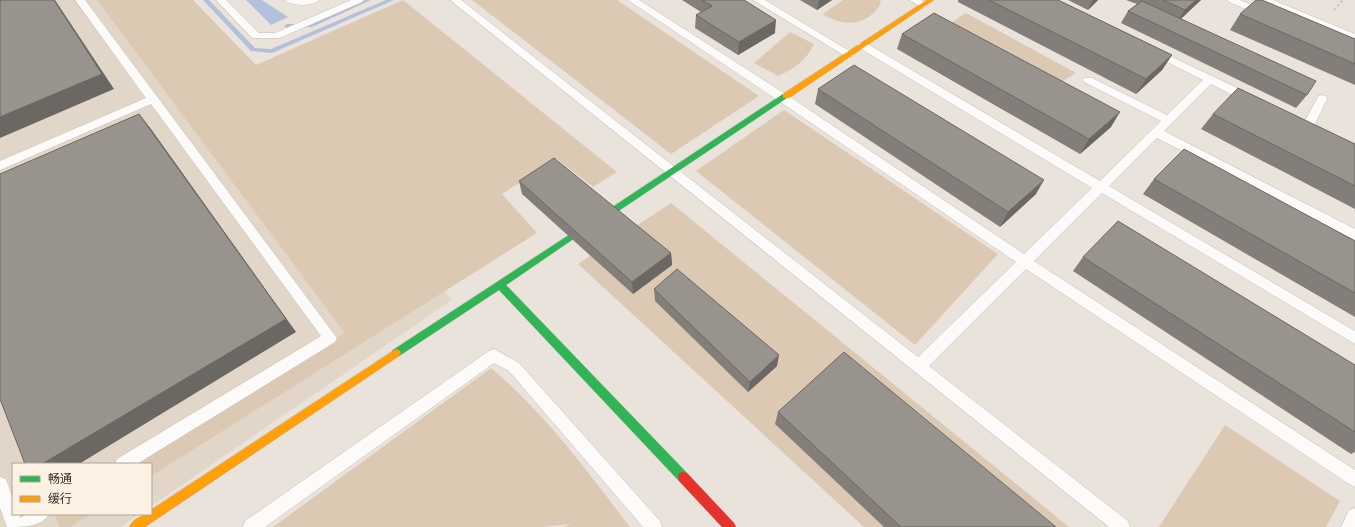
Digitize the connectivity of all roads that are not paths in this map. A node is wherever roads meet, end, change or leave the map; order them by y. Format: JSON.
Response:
{"nodes":[{"id":1,"x":80,"y":0,"type":"edge"},
{"id":2,"x":221,"y":0,"type":"edge"},
{"id":3,"x":290,"y":0,"type":"edge"},
{"id":4,"x":315,"y":0,"type":"edge"},
{"id":5,"x":359,"y":0,"type":"edge"},
{"id":6,"x":455,"y":0,"type":"edge"},
{"id":7,"x":632,"y":0,"type":"edge"},
{"id":8,"x":758,"y":0,"type":"edge"},
{"id":9,"x":914,"y":0,"type":"edge"},
{"id":10,"x":1232,"y":0,"type":"edge"},
{"id":11,"x":1265,"y":0,"type":"edge"},
{"id":12,"x":927,"y":2,"type":"edge"},
{"id":13,"x":1276,"y":18,"type":"edge"},
{"id":14,"x":1355,"y":38,"type":"edge"},
{"id":15,"x":862,"y":45,"type":"junction"},
{"id":16,"x":1146,"y":48,"type":"edge"},
{"id":17,"x":849,"y":54,"type":"junction"},
{"id":18,"x":1210,"y":79,"type":"junction"},
{"id":19,"x":1088,"y":80,"type":"dead end"},
{"id":20,"x":783,"y":98,"type":"junction"},
{"id":21,"x":153,"y":99,"type":"junction"},
{"id":22,"x":1322,"y":99,"type":"dead end"},
{"id":23,"x":1259,"y":103,"type":"edge"},
{"id":24,"x":1169,"y":120,"type":"junction"},
{"id":25,"x":1308,"y":126,"type":"edge"},
{"id":26,"x":1156,"y":132,"type":"junction"},
{"id":27,"x":0,"y":166,"type":"edge"},
{"id":28,"x":672,"y":171,"type":"junction"},
{"id":29,"x":1101,"y":187,"type":"junction"},
{"id":30,"x":608,"y":214,"type":"edge"},
{"id":31,"x":1355,"y":235,"type":"edge"},
{"id":32,"x":569,"y":238,"type":"edge"},
{"id":33,"x":1025,"y":262,"type":"junction"},
{"id":34,"x":499,"y":284,"type":"junction"},
{"id":35,"x":1355,"y":338,"type":"edge"},
{"id":36,"x":918,"y":366,"type":"junction"},
{"id":37,"x":125,"y":463,"type":"edge"},
{"id":38,"x":1355,"y":480,"type":"edge"},
{"id":39,"x":0,"y":485,"type":"edge"},
{"id":40,"x":39,"y":515,"type":"edge"},
{"id":41,"x":1355,"y":516,"type":"edge"},
{"id":42,"x":14,"y":527,"type":"edge"},
{"id":43,"x":20,"y":527,"type":"edge"},
{"id":44,"x":135,"y":527,"type":"edge"},
{"id":45,"x":251,"y":527,"type":"edge"},
{"id":46,"x":654,"y":527,"type":"edge"},
{"id":47,"x":730,"y":527,"type":"edge"},
{"id":48,"x":1122,"y":527,"type":"edge"},
{"id":49,"x":1349,"y":527,"type":"edge"}],
"edges":[{"from":1,"to":21,"type":"lane"},
{"from":2,"to":5,"type":"lane"},
{"from":3,"to":4,"type":"lane"},
{"from":6,"to":28,"type":"lane"},
{"from":7,"to":20,"type":"lane"},
{"from":8,"to":17,"type":"lane"},
{"from":9,"to":12,"type":"lane"},
{"from":10,"to":13,"type":"lane"},
{"from":11,"to":14,"type":"lane"},
{"from":12,"to":15,"type":"street"},
{"from":15,"to":17,"type":"street"},
{"from":15,"to":29,"type":"lane"},
{"from":16,"to":18,"type":"lane"},
{"from":17,"to":20,"type":"street"},
{"from":18,"to":23,"type":"lane"},
{"from":18,"to":24,"type":"lane"},
{"from":19,"to":24,"type":"lane"},
{"from":20,"to":28,"type":"street"},
{"from":20,"to":33,"type":"lane"},
{"from":21,"to":27,"type":"lane"},
{"from":21,"to":37,"type":"lane"},
{"from":22,"to":25,"type":"lane"},
{"from":24,"to":26,"type":"lane"},
{"from":26,"to":29,"type":"lane"},
{"from":26,"to":31,"type":"lane"},
{"from":28,"to":30,"type":"street"},
{"from":28,"to":36,"type":"lane"},
{"from":29,"to":33,"type":"lane"},
{"from":29,"to":35,"type":"lane"},
{"from":32,"to":34,"type":"street"},
{"from":33,"to":36,"type":"lane"},
{"from":33,"to":38,"type":"lane"},
{"from":34,"to":44,"type":"street"},
{"from":34,"to":47,"type":"street"},
{"from":36,"to":48,"type":"lane"},
{"from":39,"to":42,"type":"lane"},
{"from":40,"to":43,"type":"lane"},
{"from":41,"to":49,"type":"lane"},
{"from":45,"to":46,"type":"lane"}]}
